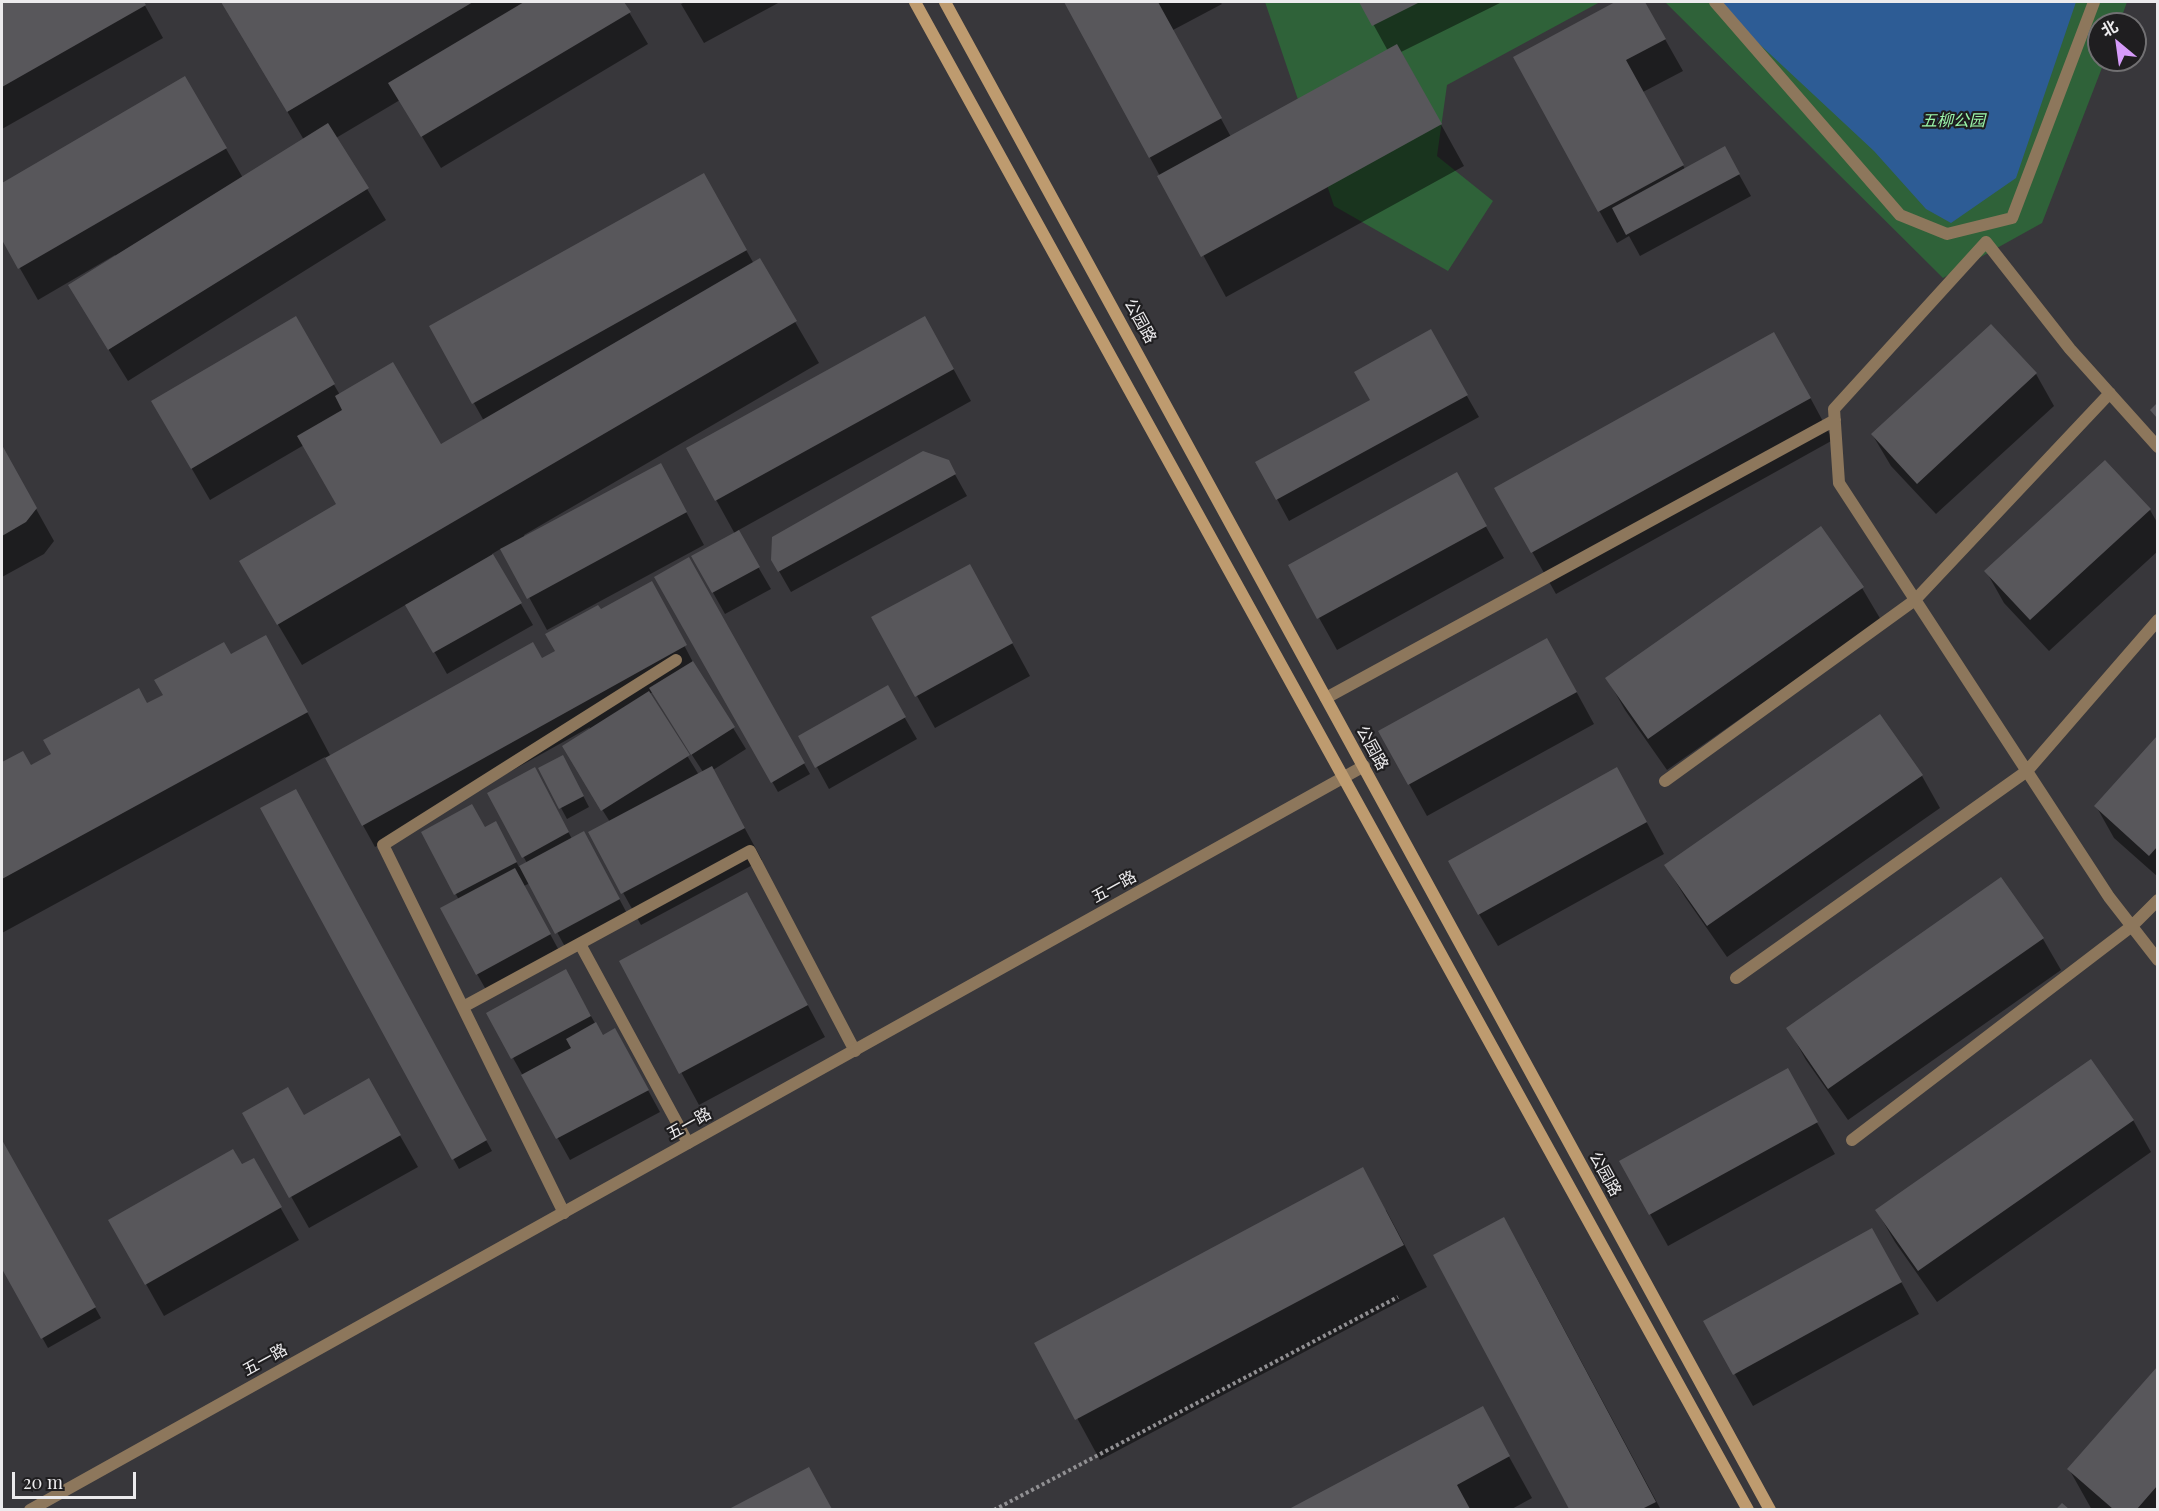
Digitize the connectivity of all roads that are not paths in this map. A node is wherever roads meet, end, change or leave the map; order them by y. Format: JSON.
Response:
{"nodes":[{"id":1,"x":915,"y":2,"type":"edge"},
{"id":2,"x":945,"y":2,"type":"edge"},
{"id":3,"x":1715,"y":2,"type":"edge"},
{"id":4,"x":2094,"y":2,"type":"edge"},
{"id":5,"x":2110,"y":393,"type":"junction"},
{"id":6,"x":1835,"y":420,"type":"junction"},
{"id":7,"x":2157,"y":447,"type":"edge"},
{"id":8,"x":1915,"y":600,"type":"junction"},
{"id":9,"x":2157,"y":620,"type":"edge"},
{"id":10,"x":676,"y":660,"type":"dead end"},
{"id":11,"x":1326,"y":698,"type":"junction"},
{"id":12,"x":1364,"y":766,"type":"junction"},
{"id":13,"x":2027,"y":771,"type":"junction"},
{"id":14,"x":1344,"y":777,"type":"junction"},
{"id":15,"x":1665,"y":782,"type":"dead end"},
{"id":16,"x":2157,"y":900,"type":"edge"},
{"id":17,"x":2132,"y":926,"type":"junction"},
{"id":18,"x":580,"y":944,"type":"junction"},
{"id":19,"x":2157,"y":960,"type":"edge"},
{"id":20,"x":1736,"y":978,"type":"dead end"},
{"id":21,"x":463,"y":1007,"type":"junction"},
{"id":22,"x":855,"y":1051,"type":"junction"},
{"id":23,"x":1852,"y":1140,"type":"dead end"},
{"id":24,"x":688,"y":1143,"type":"junction"},
{"id":25,"x":564,"y":1213,"type":"junction"},
{"id":26,"x":30,"y":1509,"type":"edge"},
{"id":27,"x":1748,"y":1509,"type":"edge"},
{"id":28,"x":1770,"y":1509,"type":"edge"}],
"edges":[{"from":1,"to":14,"type":"street"},
{"from":2,"to":11,"type":"street","name":"公园路"},
{"from":3,"to":4,"type":"street"},
{"from":5,"to":6,"type":"street"},
{"from":5,"to":7,"type":"street"},
{"from":5,"to":8,"type":"street"},
{"from":6,"to":8,"type":"street"},
{"from":6,"to":11,"type":"street"},
{"from":8,"to":13,"type":"street"},
{"from":8,"to":15,"type":"street"},
{"from":9,"to":13,"type":"street"},
{"from":10,"to":21,"type":"street"},
{"from":11,"to":12,"type":"street","name":"公园路"},
{"from":12,"to":14,"type":"street","name":"五一路"},
{"from":12,"to":28,"type":"street","name":"公园路"},
{"from":13,"to":17,"type":"street"},
{"from":13,"to":20,"type":"street"},
{"from":14,"to":22,"type":"street","name":"五一路"},
{"from":14,"to":27,"type":"street"},
{"from":16,"to":17,"type":"street"},
{"from":17,"to":19,"type":"street"},
{"from":17,"to":23,"type":"street"},
{"from":18,"to":21,"type":"street"},
{"from":18,"to":22,"type":"street"},
{"from":18,"to":24,"type":"street"},
{"from":21,"to":25,"type":"street"},
{"from":22,"to":24,"type":"street","name":"五一路"},
{"from":24,"to":25,"type":"street","name":"五一路"},
{"from":25,"to":26,"type":"street","name":"五一路"}]}
